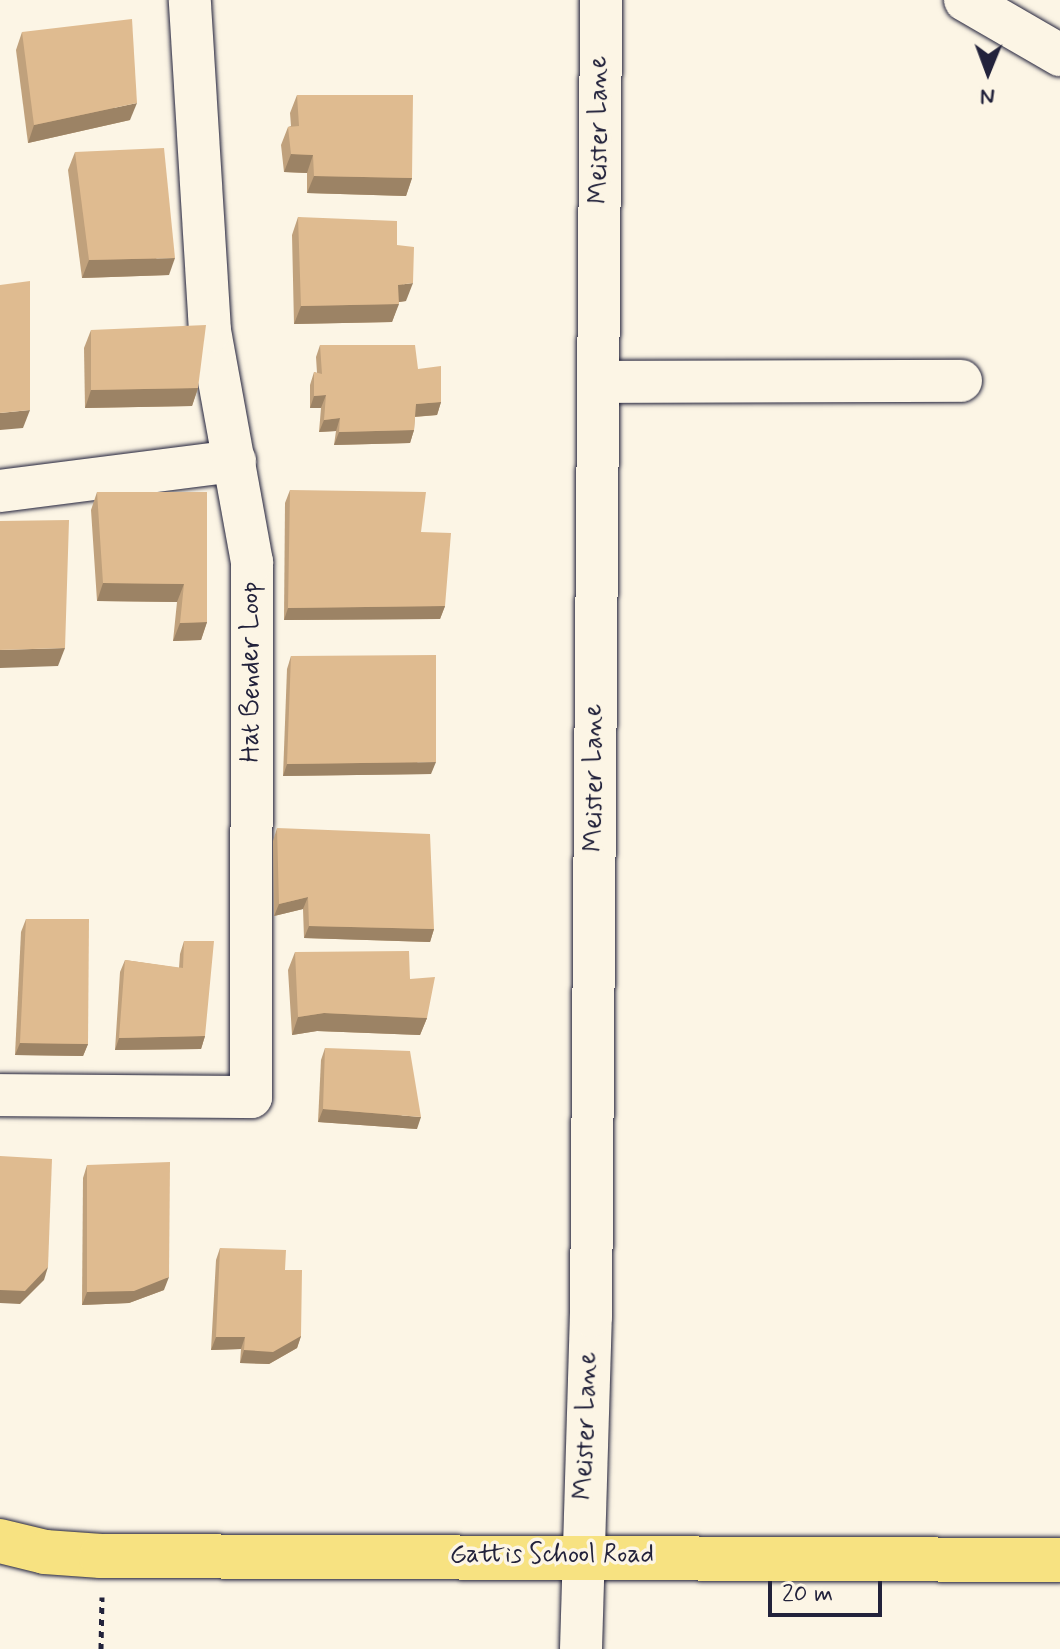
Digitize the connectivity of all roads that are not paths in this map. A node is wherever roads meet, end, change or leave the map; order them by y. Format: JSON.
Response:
{"nodes":[{"id":1,"x":190,"y":0,"type":"edge"},
{"id":2,"x":601,"y":0,"type":"edge"},
{"id":3,"x":965,"y":0,"type":"edge"},
{"id":4,"x":1060,"y":55,"type":"edge"},
{"id":5,"x":961,"y":381,"type":"dead end"},
{"id":6,"x":598,"y":382,"type":"junction"},
{"id":7,"x":235,"y":461,"type":"junction"},
{"id":8,"x":0,"y":491,"type":"edge"},
{"id":9,"x":0,"y":1095,"type":"edge"},
{"id":10,"x":0,"y":1541,"type":"edge"},
{"id":11,"x":45,"y":1552,"type":"junction"},
{"id":12,"x":582,"y":1557,"type":"junction"},
{"id":13,"x":1060,"y":1560,"type":"edge"},
{"id":14,"x":0,"y":1563,"type":"edge"},
{"id":15,"x":581,"y":1649,"type":"edge"}],
"edges":[{"from":1,"to":7,"type":"street","name":"Hat Bender Loop"},
{"from":2,"to":6,"type":"street","name":"Meister Lane"},
{"from":3,"to":4,"type":"street"},
{"from":5,"to":6,"type":"street"},
{"from":6,"to":12,"type":"street","name":"Meister Lane"},
{"from":7,"to":8,"type":"street"},
{"from":7,"to":9,"type":"street","name":"Hat Bender Loop"},
{"from":10,"to":11,"type":"main road","name":"Gattis School Road"},
{"from":11,"to":12,"type":"main road","name":"Gattis School Road"},
{"from":11,"to":14,"type":"main road","name":"Gattis School Road"},
{"from":12,"to":13,"type":"main road","name":"Gattis School Road"},
{"from":12,"to":15,"type":"street","name":"Meister Lane"}]}
